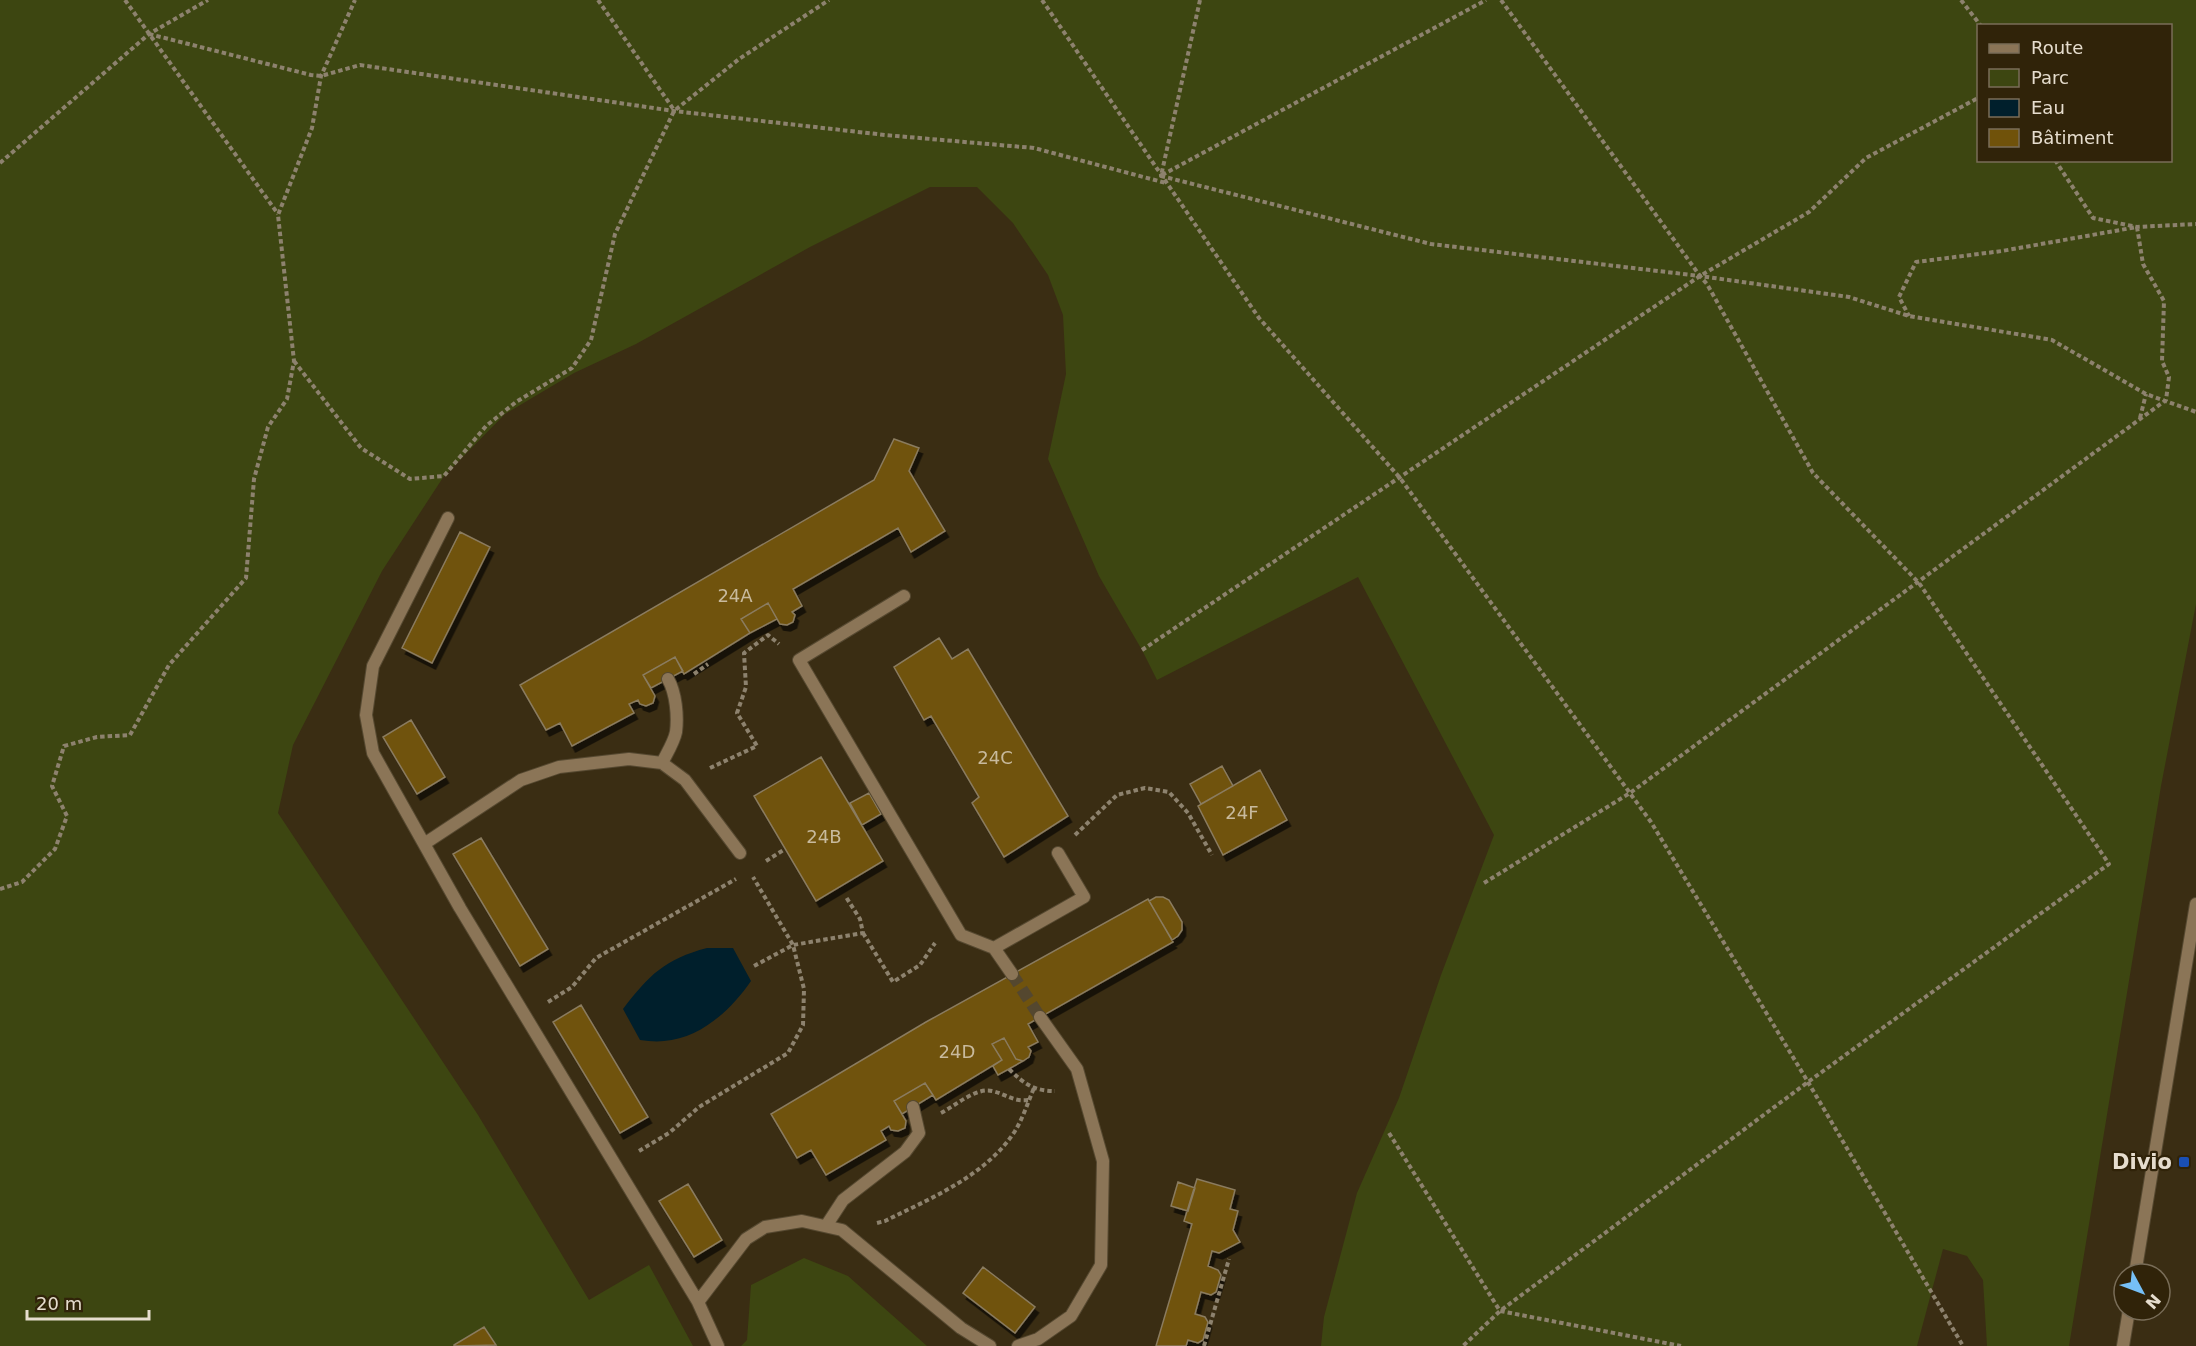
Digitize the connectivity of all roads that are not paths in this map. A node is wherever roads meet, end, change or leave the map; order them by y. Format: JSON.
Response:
{"nodes":[{"id":1,"x":448,"y":518,"type":"dead end"},
{"id":2,"x":904,"y":596,"type":"dead end"},
{"id":3,"x":668,"y":679,"type":"dead end"},
{"id":4,"x":662,"y":763,"type":"junction"},
{"id":5,"x":424,"y":844,"type":"junction"},
{"id":6,"x":740,"y":853,"type":"road end"},
{"id":7,"x":1058,"y":853,"type":"dead end"},
{"id":8,"x":2196,"y":904,"type":"edge"},
{"id":9,"x":994,"y":948,"type":"junction"},
{"id":10,"x":1012,"y":974,"type":"tunnel mouth"},
{"id":11,"x":1040,"y":1017,"type":"tunnel mouth"},
{"id":12,"x":913,"y":1107,"type":"dead end"},
{"id":13,"x":826,"y":1226,"type":"junction"},
{"id":14,"x":2137,"y":1262,"type":"edge"},
{"id":15,"x":698,"y":1302,"type":"junction"},
{"id":16,"x":2127,"y":1322,"type":"edge"},
{"id":17,"x":718,"y":1346,"type":"edge"},
{"id":18,"x":990,"y":1346,"type":"edge"},
{"id":19,"x":1018,"y":1346,"type":"edge"},
{"id":20,"x":2124,"y":1346,"type":"edge"}],
"edges":[{"from":1,"to":5,"type":"street"},
{"from":2,"to":9,"type":"street"},
{"from":3,"to":4,"type":"street"},
{"from":4,"to":5,"type":"street"},
{"from":4,"to":6,"type":"street"},
{"from":5,"to":15,"type":"street"},
{"from":7,"to":9,"type":"street"},
{"from":8,"to":14,"type":"street"},
{"from":9,"to":10,"type":"street"},
{"from":11,"to":19,"type":"street"},
{"from":12,"to":13,"type":"street"},
{"from":13,"to":15,"type":"street"},
{"from":13,"to":18,"type":"street"},
{"from":15,"to":17,"type":"street"},
{"from":16,"to":20,"type":"street"}]}
